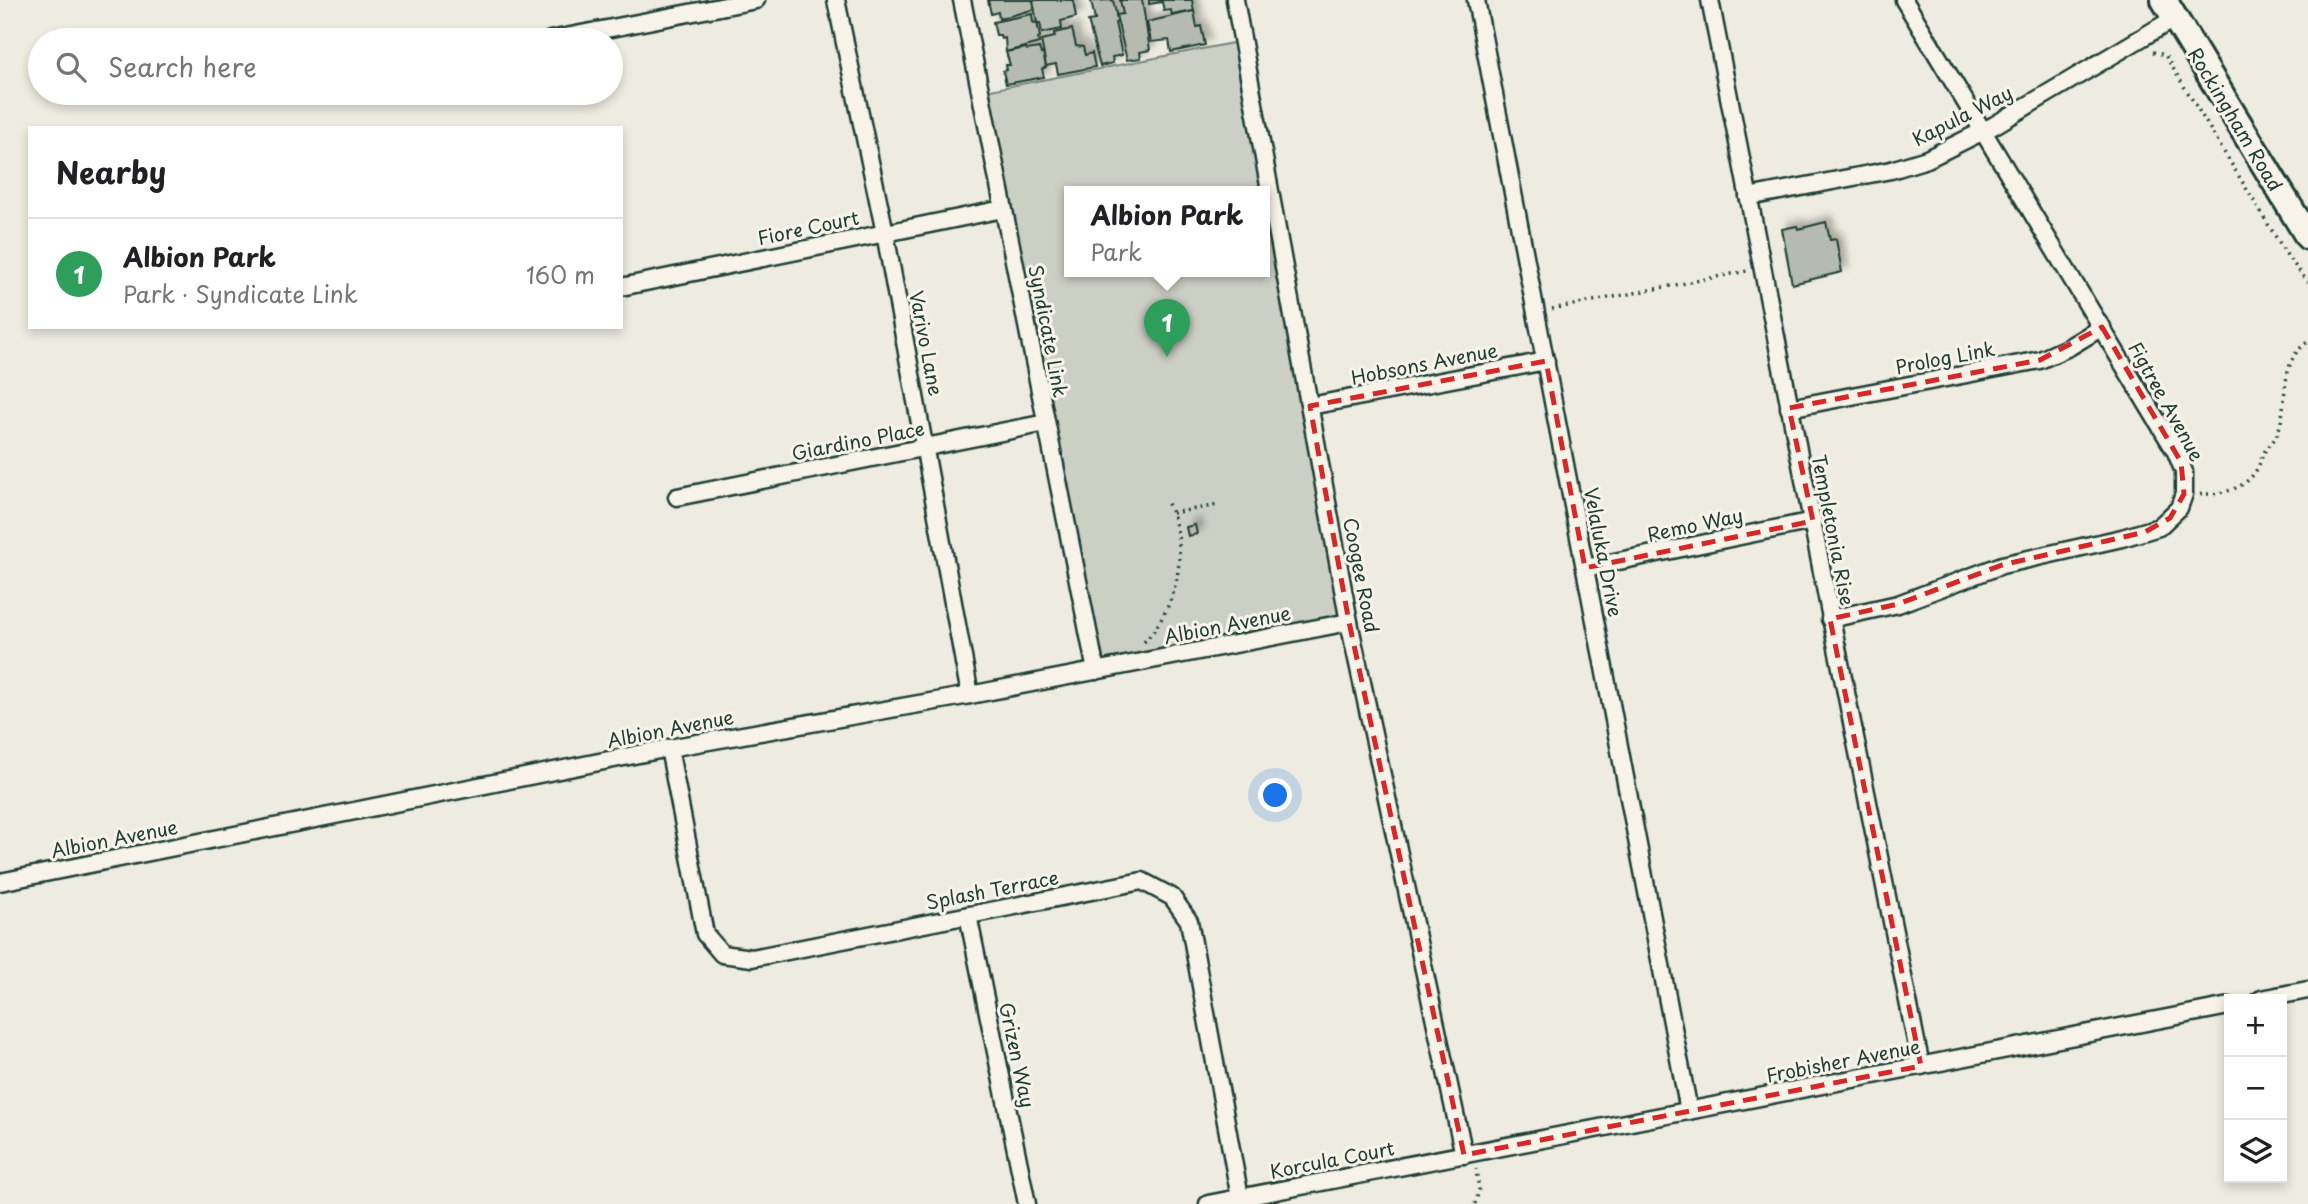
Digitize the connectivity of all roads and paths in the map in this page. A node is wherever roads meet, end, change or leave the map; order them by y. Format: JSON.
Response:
{"nodes":[{"id":1,"x":756,"y":0,"type":"edge"},
{"id":2,"x":836,"y":0,"type":"edge"},
{"id":3,"x":962,"y":0,"type":"edge"},
{"id":4,"x":1235,"y":0,"type":"edge"},
{"id":5,"x":1476,"y":0,"type":"edge"},
{"id":6,"x":1710,"y":0,"type":"edge"},
{"id":7,"x":1904,"y":0,"type":"edge"},
{"id":8,"x":2169,"y":9,"type":"edge"},
{"id":9,"x":612,"y":28,"type":"edge"},
{"id":10,"x":2150,"y":52,"type":"dead end"},
{"id":11,"x":1983,"y":131,"type":"junction"},
{"id":12,"x":1269,"y":186,"type":"edge"},
{"id":13,"x":1270,"y":189,"type":"edge"},
{"id":14,"x":1748,"y":197,"type":"junction"},
{"id":15,"x":1003,"y":209,"type":"junction"},
{"id":16,"x":885,"y":233,"type":"junction"},
{"id":17,"x":2308,"y":237,"type":"edge"},
{"id":18,"x":1762,"y":268,"type":"junction"},
{"id":19,"x":2308,"y":282,"type":"edge"},
{"id":20,"x":623,"y":287,"type":"edge"},
{"id":21,"x":1536,"y":312,"type":"junction"},
{"id":22,"x":2102,"y":327,"type":"junction"},
{"id":23,"x":2308,"y":342,"type":"edge"},
{"id":24,"x":1546,"y":361,"type":"junction"},
{"id":25,"x":1310,"y":406,"type":"junction"},
{"id":26,"x":1789,"y":408,"type":"junction"},
{"id":27,"x":1046,"y":424,"type":"junction"},
{"id":28,"x":925,"y":448,"type":"junction"},
{"id":29,"x":2184,"y":494,"type":"junction"},
{"id":30,"x":677,"y":497,"type":"dead end"},
{"id":31,"x":1166,"y":500,"type":"dead end"},
{"id":32,"x":1218,"y":505,"type":"dead end"},
{"id":33,"x":1172,"y":513,"type":"junction"},
{"id":34,"x":1813,"y":520,"type":"junction"},
{"id":35,"x":1585,"y":568,"type":"junction"},
{"id":36,"x":1830,"y":619,"type":"junction"},
{"id":37,"x":1349,"y":622,"type":"junction"},
{"id":38,"x":1144,"y":642,"type":"dead end"},
{"id":39,"x":1096,"y":671,"type":"junction"},
{"id":40,"x":970,"y":695,"type":"junction"},
{"id":41,"x":669,"y":748,"type":"junction"},
{"id":42,"x":0,"y":882,"type":"edge"},
{"id":43,"x":968,"y":915,"type":"junction"},
{"id":44,"x":2308,"y":990,"type":"edge"},
{"id":45,"x":2287,"y":994,"type":"edge"},
{"id":46,"x":2224,"y":1007,"type":"edge"},
{"id":47,"x":1921,"y":1066,"type":"junction"},
{"id":48,"x":1689,"y":1111,"type":"junction"},
{"id":49,"x":1469,"y":1154,"type":"junction"},
{"id":50,"x":1240,"y":1198,"type":"junction"},
{"id":51,"x":1027,"y":1204,"type":"edge"},
{"id":52,"x":1208,"y":1204,"type":"edge"},
{"id":53,"x":1475,"y":1204,"type":"edge"}],
"edges":[{"from":1,"to":9,"type":"street"},
{"from":2,"to":16,"type":"street","name":"Varivo Lane"},
{"from":3,"to":15,"type":"street","name":"Syndicate Link"},
{"from":4,"to":12,"type":"street","name":"Coogee Road"},
{"from":5,"to":21,"type":"street","name":"Velaluka Drive"},
{"from":6,"to":14,"type":"street","name":"Templetonia Rise"},
{"from":7,"to":11,"type":"street","name":"Figtree Avenue"},
{"from":8,"to":11,"type":"street","name":"Kapula Way"},
{"from":8,"to":17,"type":"main road","name":"Rockingham Road"},
{"from":10,"to":19,"type":"path"},
{"from":11,"to":14,"type":"street","name":"Kapula Way"},
{"from":11,"to":22,"type":"street","name":"Figtree Avenue"},
{"from":13,"to":25,"type":"street","name":"Coogee Road"},
{"from":14,"to":18,"type":"street","name":"Templetonia Rise"},
{"from":15,"to":16,"type":"street","name":"Fiore Court"},
{"from":15,"to":27,"type":"street","name":"Syndicate Link"},
{"from":16,"to":20,"type":"street","name":"Fiore Court"},
{"from":16,"to":28,"type":"street","name":"Varivo Lane"},
{"from":18,"to":21,"type":"path"},
{"from":18,"to":26,"type":"street","name":"Templetonia Rise"},
{"from":21,"to":24,"type":"street","name":"Velaluka Drive"},
{"from":22,"to":26,"type":"street","name":"Prolog Link"},
{"from":22,"to":29,"type":"street","name":"Figtree Avenue"},
{"from":23,"to":29,"type":"path"},
{"from":24,"to":25,"type":"street","name":"Hobsons Avenue"},
{"from":24,"to":35,"type":"street","name":"Velaluka Drive"},
{"from":25,"to":37,"type":"street","name":"Coogee Road"},
{"from":26,"to":34,"type":"street","name":"Templetonia Rise"},
{"from":27,"to":28,"type":"street","name":"Giardino Place"},
{"from":27,"to":39,"type":"street","name":"Syndicate Link"},
{"from":28,"to":30,"type":"street","name":"Giardino Place"},
{"from":28,"to":40,"type":"street","name":"Varivo Lane"},
{"from":29,"to":36,"type":"street"},
{"from":31,"to":33,"type":"path"},
{"from":32,"to":33,"type":"path"},
{"from":33,"to":38,"type":"path"},
{"from":34,"to":35,"type":"street","name":"Remo Way"},
{"from":34,"to":36,"type":"street","name":"Templetonia Rise"},
{"from":35,"to":48,"type":"street","name":"Velaluka Drive"},
{"from":36,"to":47,"type":"street","name":"Templetonia Rise"},
{"from":37,"to":39,"type":"street","name":"Albion Avenue"},
{"from":37,"to":49,"type":"street","name":"Coogee Road"},
{"from":39,"to":40,"type":"street","name":"Albion Avenue"},
{"from":40,"to":41,"type":"street","name":"Albion Avenue"},
{"from":41,"to":42,"type":"street","name":"Albion Avenue"},
{"from":41,"to":43,"type":"street","name":"Splash Terrace"},
{"from":43,"to":50,"type":"street","name":"Splash Terrace"},
{"from":43,"to":51,"type":"street","name":"Grizen Way"},
{"from":44,"to":45,"type":"street"},
{"from":46,"to":47,"type":"street","name":"Frobisher Avenue"},
{"from":47,"to":48,"type":"street","name":"Frobisher Avenue"},
{"from":48,"to":49,"type":"street","name":"Frobisher Avenue"},
{"from":49,"to":50,"type":"street","name":"Korcula Court"},
{"from":49,"to":53,"type":"path"},
{"from":50,"to":52,"type":"street","name":"Korcula Court"}]}
